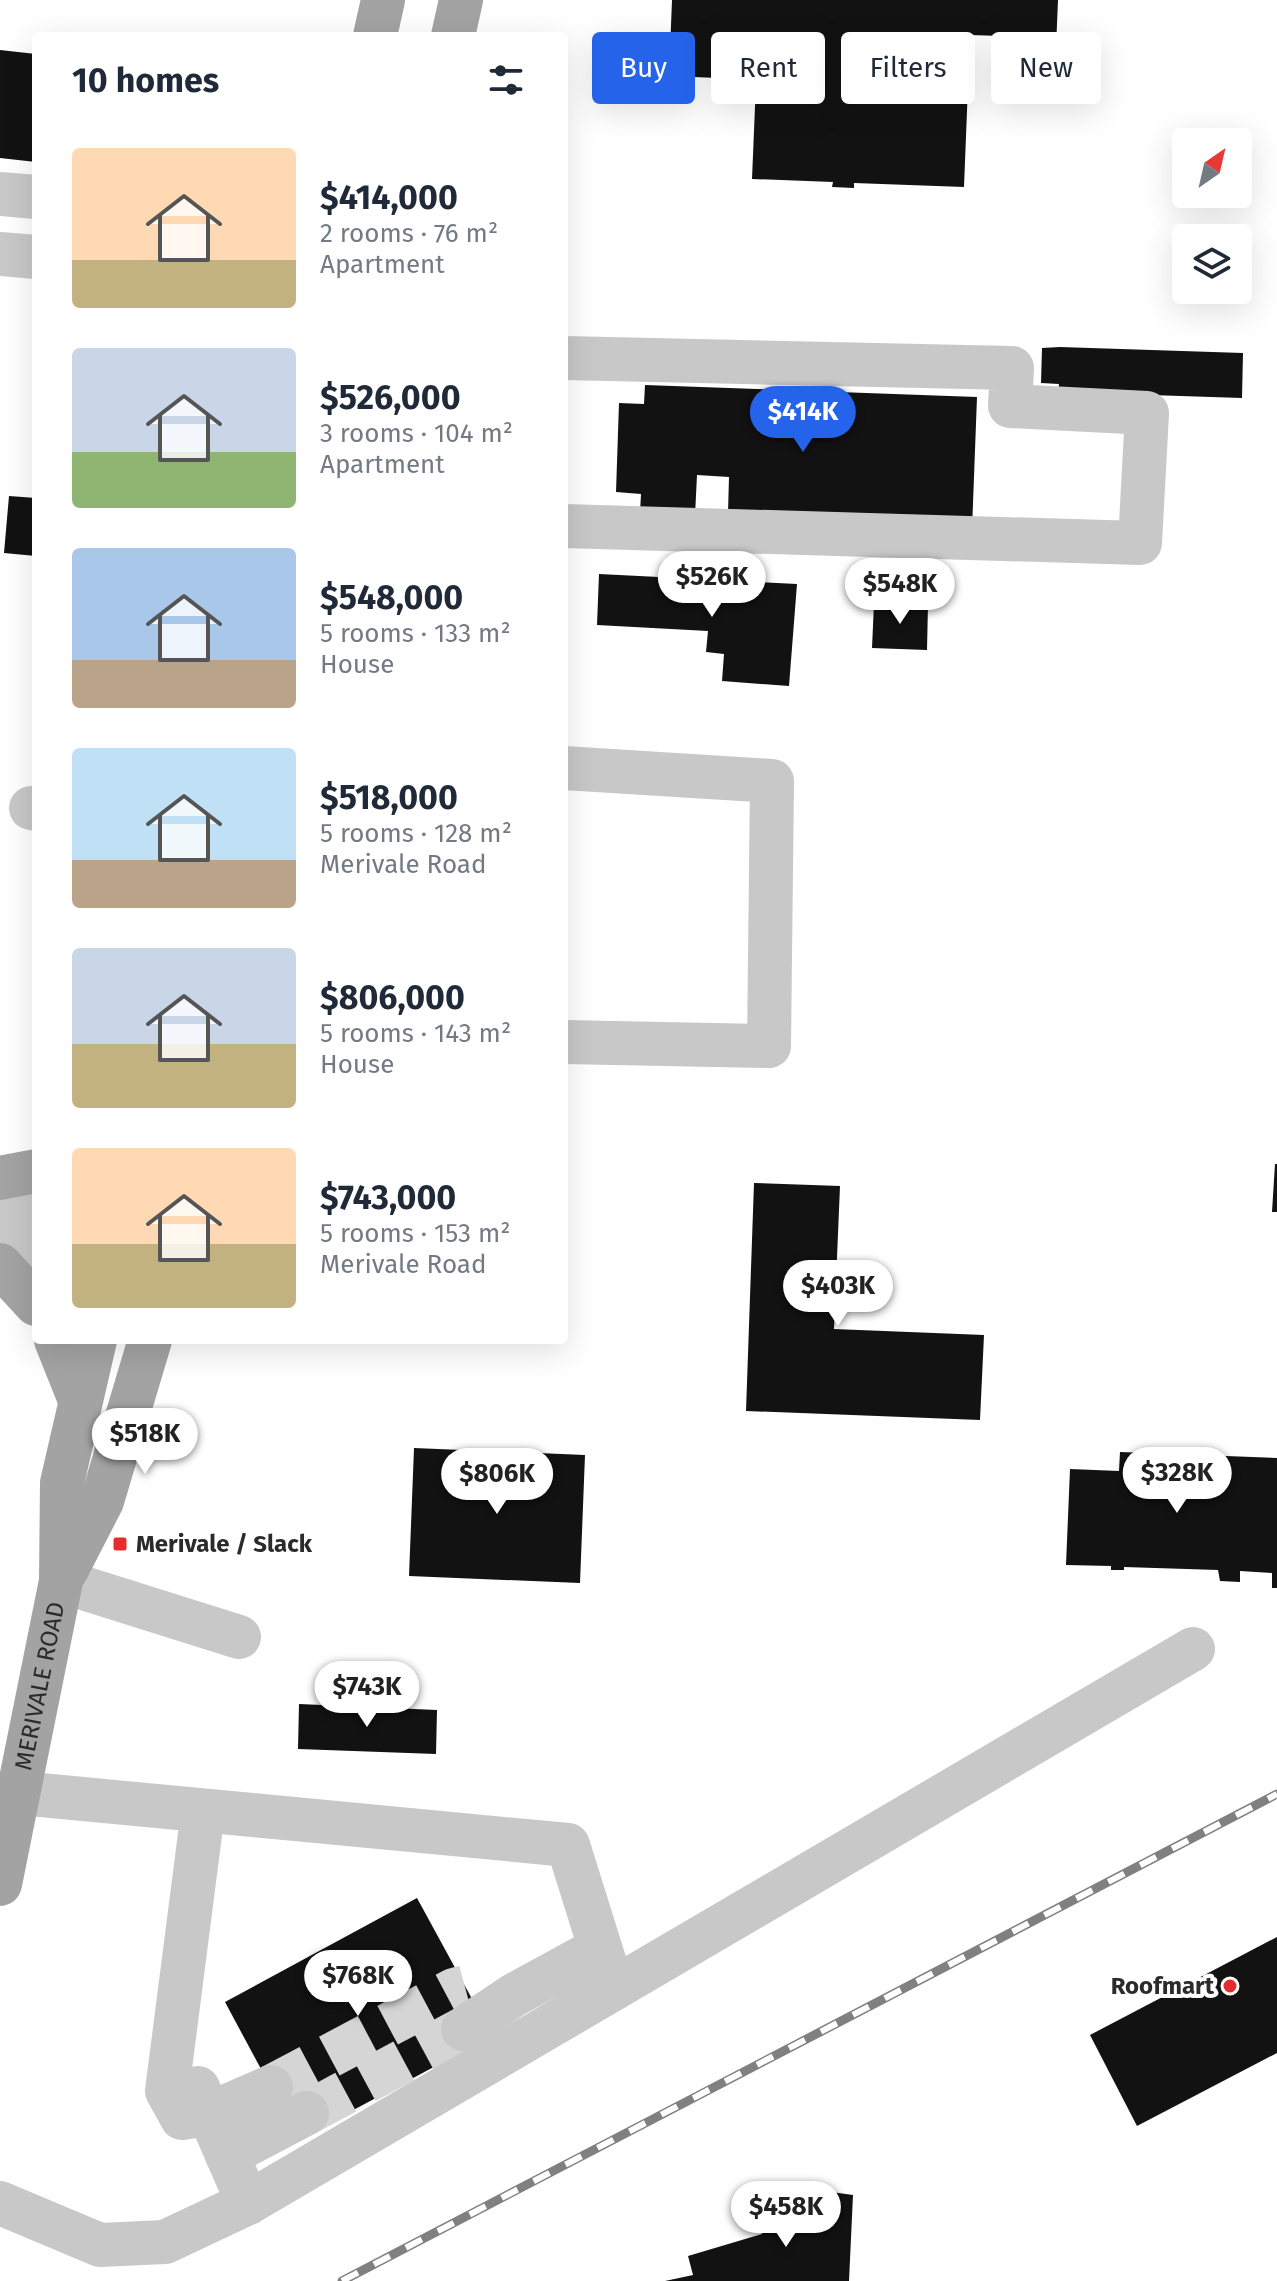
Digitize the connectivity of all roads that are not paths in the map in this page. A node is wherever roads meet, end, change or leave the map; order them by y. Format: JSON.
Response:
{"nodes":[{"id":1,"x":383,"y":0,"type":"edge"},
{"id":2,"x":461,"y":0,"type":"edge"},
{"id":3,"x":376,"y":32,"type":"edge"},
{"id":4,"x":454,"y":32,"type":"edge"},
{"id":5,"x":0,"y":194,"type":"edge"},
{"id":6,"x":32,"y":197,"type":"edge"},
{"id":7,"x":0,"y":254,"type":"edge"},
{"id":8,"x":32,"y":257,"type":"edge"},
{"id":9,"x":568,"y":358,"type":"edge"},
{"id":10,"x":568,"y":526,"type":"edge"},
{"id":11,"x":568,"y":768,"type":"edge"},
{"id":12,"x":568,"y":1042,"type":"edge"},
{"id":13,"x":32,"y":1172,"type":"edge"},
{"id":14,"x":0,"y":1178,"type":"edge"},
{"id":15,"x":0,"y":1205,"type":"edge"},
{"id":16,"x":32,"y":1212,"type":"edge"},
{"id":17,"x":0,"y":1242,"type":"edge"},
{"id":18,"x":32,"y":1248,"type":"edge"},
{"id":19,"x":0,"y":1265,"type":"edge"},
{"id":20,"x":32,"y":1300,"type":"edge"},
{"id":21,"x":58,"y":1344,"type":"edge"},
{"id":22,"x":94,"y":1344,"type":"edge"},
{"id":23,"x":149,"y":1344,"type":"edge"},
{"id":24,"x":80,"y":1400,"type":"junction"},
{"id":25,"x":61,"y":1581,"type":"junction"},
{"id":26,"x":239,"y":1637,"type":"dead end"},
{"id":27,"x":1193,"y":1649,"type":"dead end"},
{"id":28,"x":20,"y":1793,"type":"junction"},
{"id":29,"x":203,"y":1811,"type":"junction"},
{"id":30,"x":0,"y":1884,"type":"edge"},
{"id":31,"x":600,"y":1948,"type":"junction"},
{"id":32,"x":613,"y":1989,"type":"junction"},
{"id":33,"x":464,"y":2008,"type":"tunnel mouth"},
{"id":34,"x":271,"y":2087,"type":"tunnel mouth"},
{"id":35,"x":307,"y":2113,"type":"tunnel mouth"},
{"id":36,"x":195,"y":2116,"type":"junction"},
{"id":37,"x":227,"y":2155,"type":"junction"},
{"id":38,"x":0,"y":2203,"type":"edge"},
{"id":39,"x":248,"y":2203,"type":"junction"}],
"edges":[{"from":1,"to":3,"type":"main road"},
{"from":2,"to":4,"type":"main road"},
{"from":5,"to":6,"type":"street"},
{"from":7,"to":8,"type":"street"},
{"from":9,"to":10,"type":"street"},
{"from":11,"to":12,"type":"street"},
{"from":13,"to":14,"type":"main road"},
{"from":15,"to":16,"type":"street"},
{"from":17,"to":18,"type":"street"},
{"from":19,"to":20,"type":"main road"},
{"from":21,"to":24,"type":"main road"},
{"from":22,"to":24,"type":"main road","name":"MERIVALE ROAD"},
{"from":23,"to":25,"type":"main road","name":"MERIVALE ROAD"},
{"from":24,"to":25,"type":"main road","name":"MERIVALE ROAD"},
{"from":25,"to":26,"type":"street"},
{"from":25,"to":28,"type":"main road","name":"MERIVALE ROAD"},
{"from":27,"to":32,"type":"street"},
{"from":28,"to":29,"type":"street"},
{"from":28,"to":30,"type":"main road","name":"MERIVALE ROAD"},
{"from":29,"to":31,"type":"street"},
{"from":29,"to":36,"type":"street"},
{"from":31,"to":32,"type":"street"},
{"from":31,"to":33,"type":"street"},
{"from":32,"to":39,"type":"street"},
{"from":34,"to":36,"type":"street"},
{"from":35,"to":37,"type":"street"},
{"from":36,"to":37,"type":"street"},
{"from":37,"to":39,"type":"street"},
{"from":38,"to":39,"type":"street"}]}
